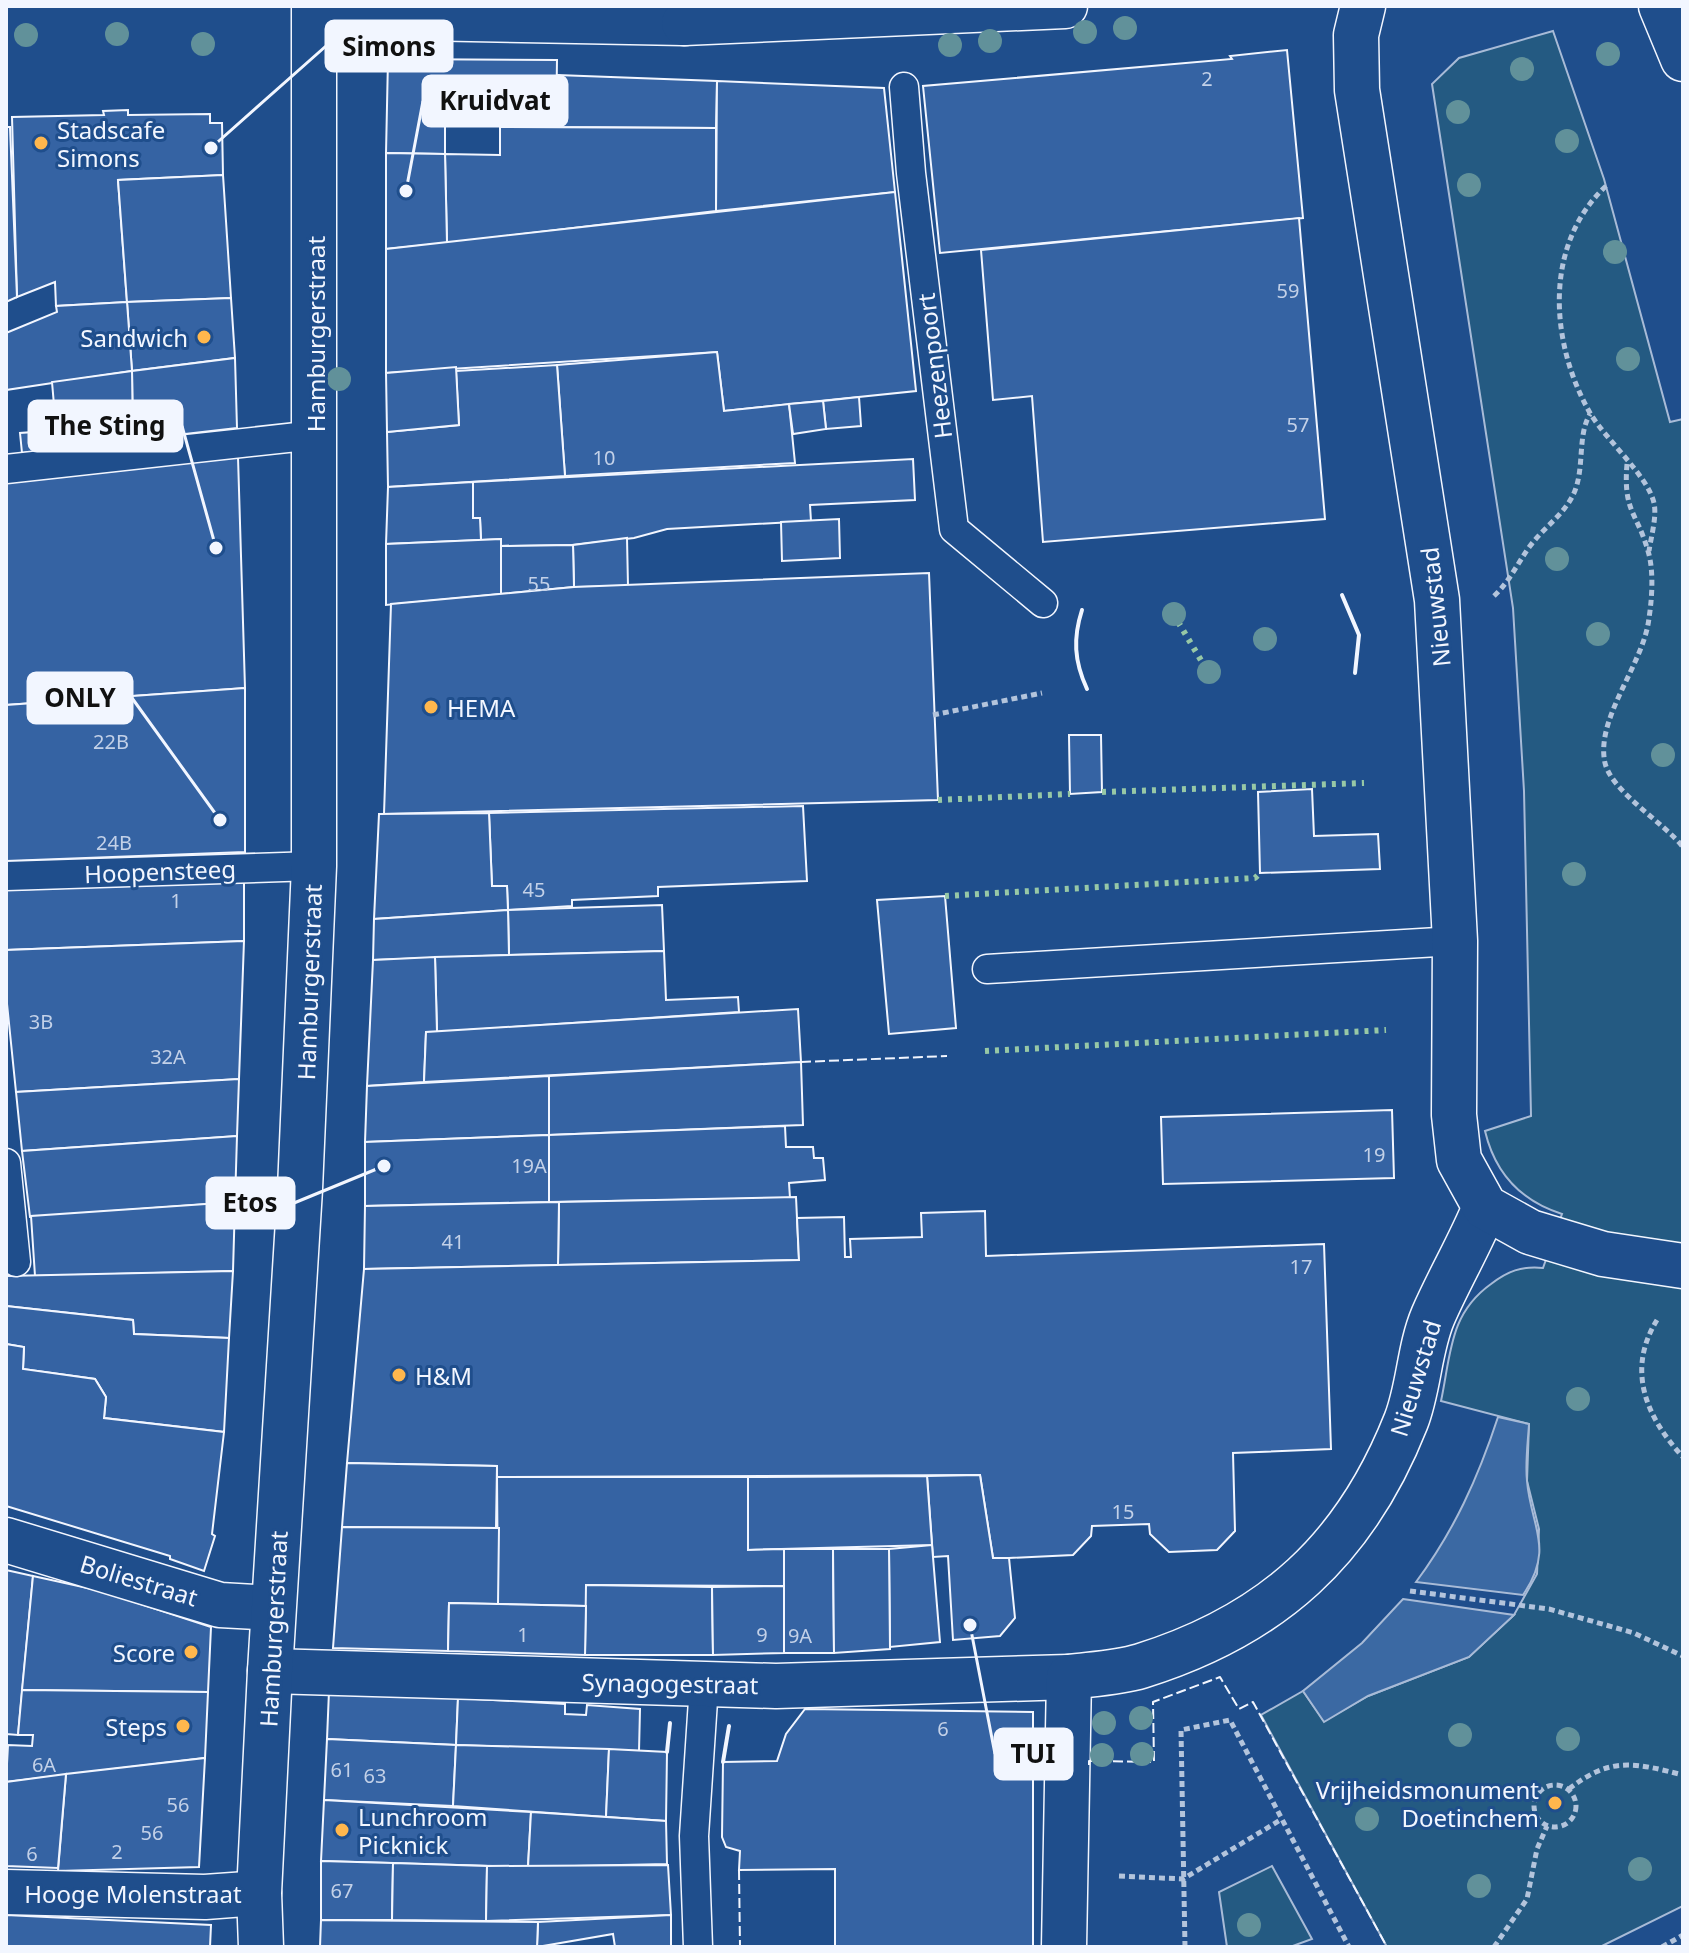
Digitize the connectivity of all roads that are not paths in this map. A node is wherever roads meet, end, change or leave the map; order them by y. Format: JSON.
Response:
{"nodes":[{"id":1,"x":1065,"y":6,"type":"edge"},
{"id":2,"x":1363,"y":6,"type":"edge"},
{"id":3,"x":1661,"y":6,"type":"edge"},
{"id":4,"x":314,"y":11,"type":"edge"},
{"id":5,"x":684,"y":14,"type":"edge"},
{"id":6,"x":1683,"y":59,"type":"edge"},
{"id":7,"x":904,"y":87,"type":"dead end"},
{"id":8,"x":315,"y":435,"type":"junction"},
{"id":9,"x":6,"y":469,"type":"edge"},
{"id":10,"x":1043,"y":603,"type":"dead end"},
{"id":11,"x":314,"y":866,"type":"junction"},
{"id":12,"x":6,"y":876,"type":"edge"},
{"id":13,"x":1455,"y":941,"type":"junction"},
{"id":14,"x":987,"y":969,"type":"dead end"},
{"id":15,"x":6,"y":1163,"type":"edge"},
{"id":16,"x":1485,"y":1207,"type":"junction"},
{"id":17,"x":16,"y":1262,"type":"dead end"},
{"id":18,"x":1683,"y":1266,"type":"edge"},
{"id":19,"x":6,"y":1540,"type":"edge"},
{"id":20,"x":273,"y":1608,"type":"junction"},
{"id":21,"x":270,"y":1671,"type":"junction"},
{"id":22,"x":1069,"y":1677,"type":"junction"},
{"id":23,"x":704,"y":1685,"type":"junction"},
{"id":24,"x":6,"y":1892,"type":"edge"},
{"id":25,"x":259,"y":1893,"type":"junction"},
{"id":26,"x":261,"y":1947,"type":"edge"},
{"id":27,"x":698,"y":1947,"type":"edge"},
{"id":28,"x":1064,"y":1947,"type":"edge"}],
"edges":[{"from":1,"to":5,"type":"street"},
{"from":2,"to":13,"type":"street","name":"Nieuwstad"},
{"from":3,"to":6,"type":"street"},
{"from":4,"to":5,"type":"street"},
{"from":4,"to":8,"type":"street","name":"Hamburgerstraat"},
{"from":7,"to":10,"type":"lane","name":"Heezenpoort"},
{"from":8,"to":9,"type":"lane"},
{"from":8,"to":11,"type":"street","name":"Hamburgerstraat"},
{"from":11,"to":12,"type":"lane","name":"Hoopensteeg"},
{"from":11,"to":20,"type":"street","name":"Hamburgerstraat"},
{"from":13,"to":14,"type":"lane"},
{"from":13,"to":16,"type":"street","name":"Nieuwstad"},
{"from":15,"to":17,"type":"lane"},
{"from":16,"to":18,"type":"street"},
{"from":16,"to":22,"type":"street","name":"Nieuwstad"},
{"from":19,"to":20,"type":"street","name":"Boliestraat"},
{"from":20,"to":21,"type":"street","name":"Hamburgerstraat"},
{"from":21,"to":23,"type":"street","name":"Synagogestraat"},
{"from":21,"to":25,"type":"street","name":"Hamburgerstraat"},
{"from":22,"to":23,"type":"street","name":"Synagogestraat"},
{"from":22,"to":28,"type":"street"},
{"from":23,"to":27,"type":"lane"},
{"from":24,"to":25,"type":"street","name":"Hooge Molenstraat"},
{"from":25,"to":26,"type":"street","name":"Hamburgerstraat"}]}
